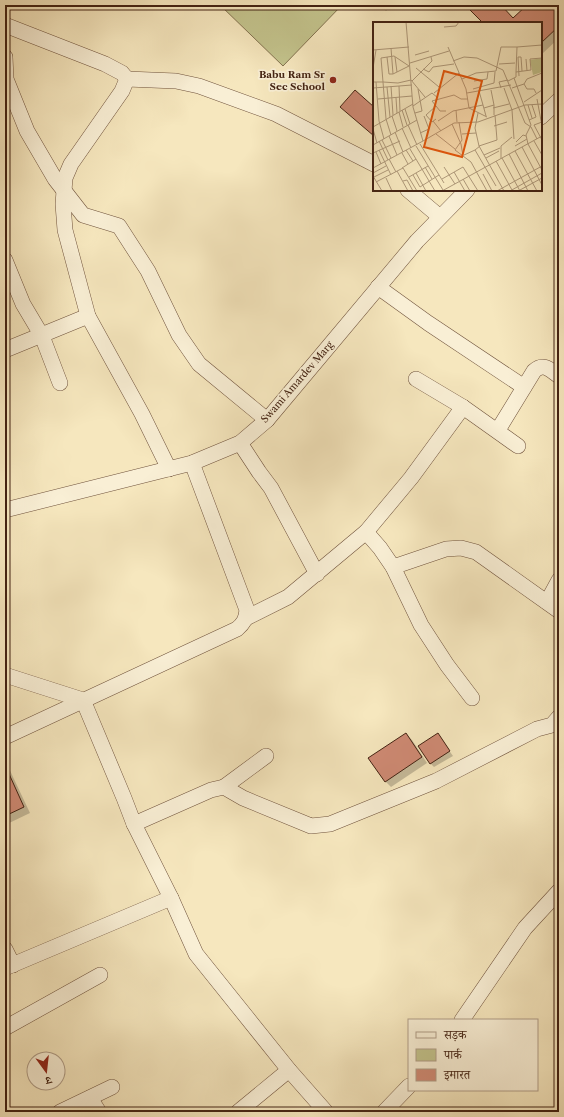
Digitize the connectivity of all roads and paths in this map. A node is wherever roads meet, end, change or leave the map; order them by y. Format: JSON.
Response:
{"nodes":[{"id":1,"x":5,"y":25,"type":"edge"},
{"id":2,"x":5,"y":57,"type":"edge"},
{"id":3,"x":127,"y":79,"type":"junction"},
{"id":4,"x":559,"y":100,"type":"edge"},
{"id":5,"x":542,"y":116,"type":"edge"},
{"id":6,"x":373,"y":163,"type":"edge"},
{"id":7,"x":409,"y":191,"type":"edge"},
{"id":8,"x":466,"y":191,"type":"edge"},
{"id":9,"x":64,"y":192,"type":"junction"},
{"id":10,"x":440,"y":216,"type":"junction"},
{"id":11,"x":5,"y":260,"type":"edge"},
{"id":12,"x":378,"y":287,"type":"junction"},
{"id":13,"x":88,"y":316,"type":"junction"},
{"id":14,"x":42,"y":336,"type":"junction"},
{"id":15,"x":5,"y":350,"type":"edge"},
{"id":16,"x":559,"y":376,"type":"edge"},
{"id":17,"x":416,"y":379,"type":"dead end"},
{"id":18,"x":60,"y":383,"type":"dead end"},
{"id":19,"x":524,"y":387,"type":"junction"},
{"id":20,"x":463,"y":407,"type":"junction"},
{"id":21,"x":266,"y":420,"type":"junction"},
{"id":22,"x":498,"y":430,"type":"junction"},
{"id":23,"x":240,"y":443,"type":"junction"},
{"id":24,"x":518,"y":446,"type":"dead end"},
{"id":25,"x":192,"y":463,"type":"junction"},
{"id":26,"x":169,"y":469,"type":"junction"},
{"id":27,"x":5,"y":510,"type":"edge"},
{"id":28,"x":366,"y":532,"type":"junction"},
{"id":29,"x":393,"y":567,"type":"junction"},
{"id":30,"x":317,"y":574,"type":"junction"},
{"id":31,"x":559,"y":580,"type":"edge"},
{"id":32,"x":547,"y":602,"type":"junction"},
{"id":33,"x":559,"y":611,"type":"edge"},
{"id":34,"x":246,"y":618,"type":"junction"},
{"id":35,"x":5,"y":675,"type":"edge"},
{"id":36,"x":472,"y":698,"type":"dead end"},
{"id":37,"x":83,"y":700,"type":"junction"},
{"id":38,"x":557,"y":723,"type":"edge"},
{"id":39,"x":5,"y":737,"type":"edge"},
{"id":40,"x":266,"y":756,"type":"dead end"},
{"id":41,"x":224,"y":787,"type":"junction"},
{"id":42,"x":134,"y":824,"type":"junction"},
{"id":43,"x":559,"y":891,"type":"edge"},
{"id":44,"x":171,"y":898,"type":"junction"},
{"id":45,"x":5,"y":949,"type":"edge"},
{"id":46,"x":9,"y":967,"type":"edge"},
{"id":47,"x":100,"y":975,"type":"dead end"},
{"id":48,"x":463,"y":1019,"type":"edge"},
{"id":49,"x":5,"y":1028,"type":"edge"},
{"id":50,"x":290,"y":1070,"type":"junction"},
{"id":51,"x":112,"y":1087,"type":"dead end"},
{"id":52,"x":408,"y":1087,"type":"edge"},
{"id":53,"x":90,"y":1098,"type":"junction"},
{"id":54,"x":60,"y":1112,"type":"edge"},
{"id":55,"x":99,"y":1112,"type":"edge"},
{"id":56,"x":238,"y":1112,"type":"edge"},
{"id":57,"x":326,"y":1112,"type":"edge"},
{"id":58,"x":384,"y":1112,"type":"edge"}],
"edges":[{"from":1,"to":3,"type":"street"},
{"from":2,"to":9,"type":"street"},
{"from":3,"to":6,"type":"street"},
{"from":3,"to":9,"type":"street"},
{"from":4,"to":5,"type":"street"},
{"from":7,"to":10,"type":"street"},
{"from":8,"to":10,"type":"street","name":"Swami Amardev Marg"},
{"from":9,"to":13,"type":"street"},
{"from":9,"to":21,"type":"street"},
{"from":10,"to":12,"type":"street","name":"Swami Amardev Marg"},
{"from":11,"to":14,"type":"street"},
{"from":12,"to":19,"type":"street"},
{"from":12,"to":21,"type":"street","name":"Swami Amardev Marg"},
{"from":13,"to":14,"type":"street"},
{"from":13,"to":26,"type":"street"},
{"from":14,"to":15,"type":"street"},
{"from":14,"to":18,"type":"street"},
{"from":16,"to":19,"type":"street"},
{"from":17,"to":20,"type":"street"},
{"from":19,"to":22,"type":"street"},
{"from":20,"to":22,"type":"street"},
{"from":20,"to":28,"type":"street"},
{"from":21,"to":23,"type":"street","name":"Swami Amardev Marg"},
{"from":22,"to":24,"type":"street"},
{"from":23,"to":25,"type":"street","name":"Swami Amardev Marg"},
{"from":23,"to":30,"type":"street"},
{"from":25,"to":26,"type":"street","name":"Swami Amardev Marg"},
{"from":25,"to":34,"type":"street"},
{"from":26,"to":27,"type":"street","name":"Swami Amardev Marg"},
{"from":28,"to":29,"type":"street"},
{"from":28,"to":30,"type":"street"},
{"from":29,"to":32,"type":"street"},
{"from":29,"to":36,"type":"street"},
{"from":30,"to":34,"type":"street"},
{"from":31,"to":32,"type":"street"},
{"from":32,"to":33,"type":"street"},
{"from":34,"to":37,"type":"street"},
{"from":35,"to":37,"type":"street"},
{"from":37,"to":39,"type":"street"},
{"from":37,"to":42,"type":"street"},
{"from":38,"to":41,"type":"street"},
{"from":40,"to":41,"type":"street"},
{"from":41,"to":42,"type":"street"},
{"from":42,"to":44,"type":"street"},
{"from":43,"to":48,"type":"street"},
{"from":44,"to":46,"type":"street"},
{"from":44,"to":50,"type":"street"},
{"from":45,"to":46,"type":"street"},
{"from":47,"to":49,"type":"street"},
{"from":50,"to":56,"type":"street"},
{"from":50,"to":57,"type":"street"},
{"from":51,"to":53,"type":"street"},
{"from":52,"to":58,"type":"street"},
{"from":53,"to":54,"type":"street"},
{"from":53,"to":55,"type":"street"}]}
